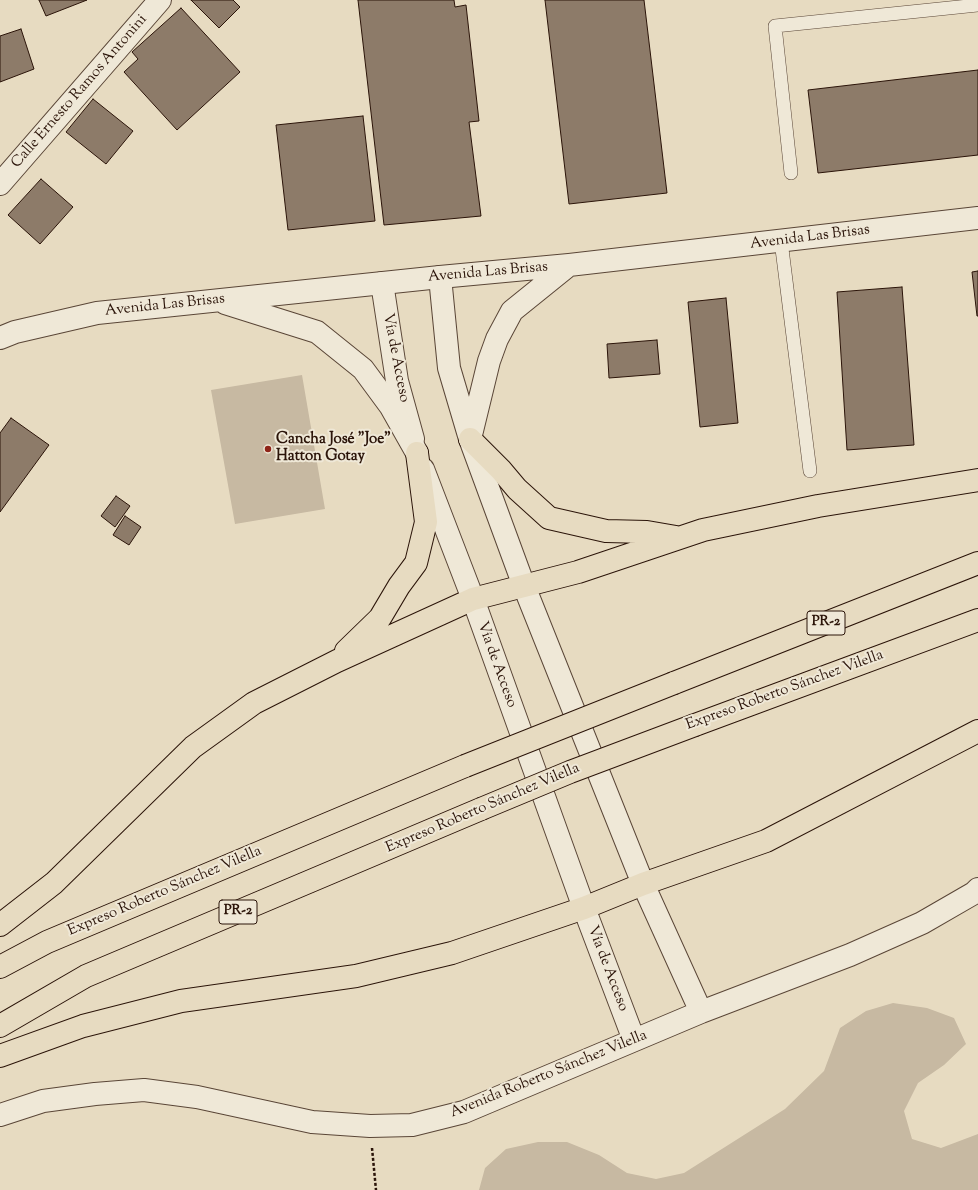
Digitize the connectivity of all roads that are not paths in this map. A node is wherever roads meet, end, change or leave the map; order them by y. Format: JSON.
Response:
{"nodes":[{"id":1,"x":160,"y":0,"type":"edge"},
{"id":2,"x":978,"y":5,"type":"edge"},
{"id":3,"x":791,"y":173,"type":"dead end"},
{"id":4,"x":0,"y":184,"type":"edge"},
{"id":5,"x":978,"y":218,"type":"edge"},
{"id":6,"x":781,"y":241,"type":"junction"},
{"id":7,"x":569,"y":265,"type":"junction"},
{"id":8,"x":440,"y":277,"type":"junction"},
{"id":9,"x":382,"y":283,"type":"junction"},
{"id":10,"x":216,"y":301,"type":"junction"},
{"id":11,"x":0,"y":338,"type":"edge"},
{"id":12,"x":470,"y":439,"type":"junction"},
{"id":13,"x":417,"y":453,"type":"junction"},
{"id":14,"x":810,"y":471,"type":"dead end"},
{"id":15,"x":978,"y":480,"type":"edge"},
{"id":16,"x":679,"y":538,"type":"junction"},
{"id":17,"x":978,"y":563,"type":"edge"},
{"id":18,"x":524,"y":586,"type":"junction"},
{"id":19,"x":472,"y":599,"type":"junction"},
{"id":20,"x":978,"y":620,"type":"edge"},
{"id":21,"x":337,"y":661,"type":"junction"},
{"id":22,"x":978,"y":731,"type":"edge"},
{"id":23,"x":643,"y":884,"type":"junction"},
{"id":24,"x":978,"y":889,"type":"edge"},
{"id":25,"x":584,"y":908,"type":"junction"},
{"id":26,"x":0,"y":925,"type":"edge"},
{"id":27,"x":0,"y":967,"type":"edge"},
{"id":28,"x":701,"y":1012,"type":"junction"},
{"id":29,"x":0,"y":1026,"type":"edge"},
{"id":30,"x":634,"y":1040,"type":"junction"},
{"id":31,"x":0,"y":1056,"type":"edge"},
{"id":32,"x":0,"y":1115,"type":"edge"}],
"edges":[{"from":1,"to":4,"type":"street","name":"Calle Ernesto Ramos Antonini"},
{"from":2,"to":3,"type":"lane"},
{"from":5,"to":6,"type":"street","name":"Avenida Las Brisas"},
{"from":6,"to":7,"type":"street","name":"Avenida Las Brisas"},
{"from":6,"to":14,"type":"lane"},
{"from":7,"to":8,"type":"street","name":"Avenida Las Brisas"},
{"from":7,"to":12,"type":"street"},
{"from":8,"to":9,"type":"street","name":"Avenida Las Brisas"},
{"from":8,"to":12,"type":"street"},
{"from":9,"to":10,"type":"street","name":"Avenida Las Brisas"},
{"from":9,"to":13,"type":"street","name":"Vía de Acceso"},
{"from":10,"to":11,"type":"street","name":"Avenida Las Brisas"},
{"from":10,"to":13,"type":"street"},
{"from":12,"to":16,"type":"highway"},
{"from":12,"to":18,"type":"street"},
{"from":13,"to":19,"type":"street","name":"Vía de Acceso"},
{"from":13,"to":21,"type":"highway"},
{"from":15,"to":16,"type":"highway"},
{"from":16,"to":18,"type":"highway"},
{"from":17,"to":27,"type":"highway","name":"Expreso Roberto Sánchez Vilella","number":"PR-2","bridge":true},
{"from":18,"to":19,"type":"highway"},
{"from":18,"to":23,"type":"street"},
{"from":19,"to":21,"type":"highway"},
{"from":19,"to":25,"type":"street","name":"Vía de Acceso"},
{"from":20,"to":29,"type":"highway","name":"Expreso Roberto Sánchez Vilella","number":"PR-2","bridge":true},
{"from":21,"to":26,"type":"highway"},
{"from":22,"to":23,"type":"highway"},
{"from":23,"to":25,"type":"highway"},
{"from":23,"to":28,"type":"street"},
{"from":24,"to":28,"type":"street","name":"Avenida Roberto Sánchez Vilella"},
{"from":25,"to":30,"type":"street","name":"Vía de Acceso"},
{"from":25,"to":31,"type":"highway"},
{"from":28,"to":30,"type":"street","name":"Avenida Roberto Sánchez Vilella"},
{"from":30,"to":32,"type":"street","name":"Avenida Roberto Sánchez Vilella"}]}
